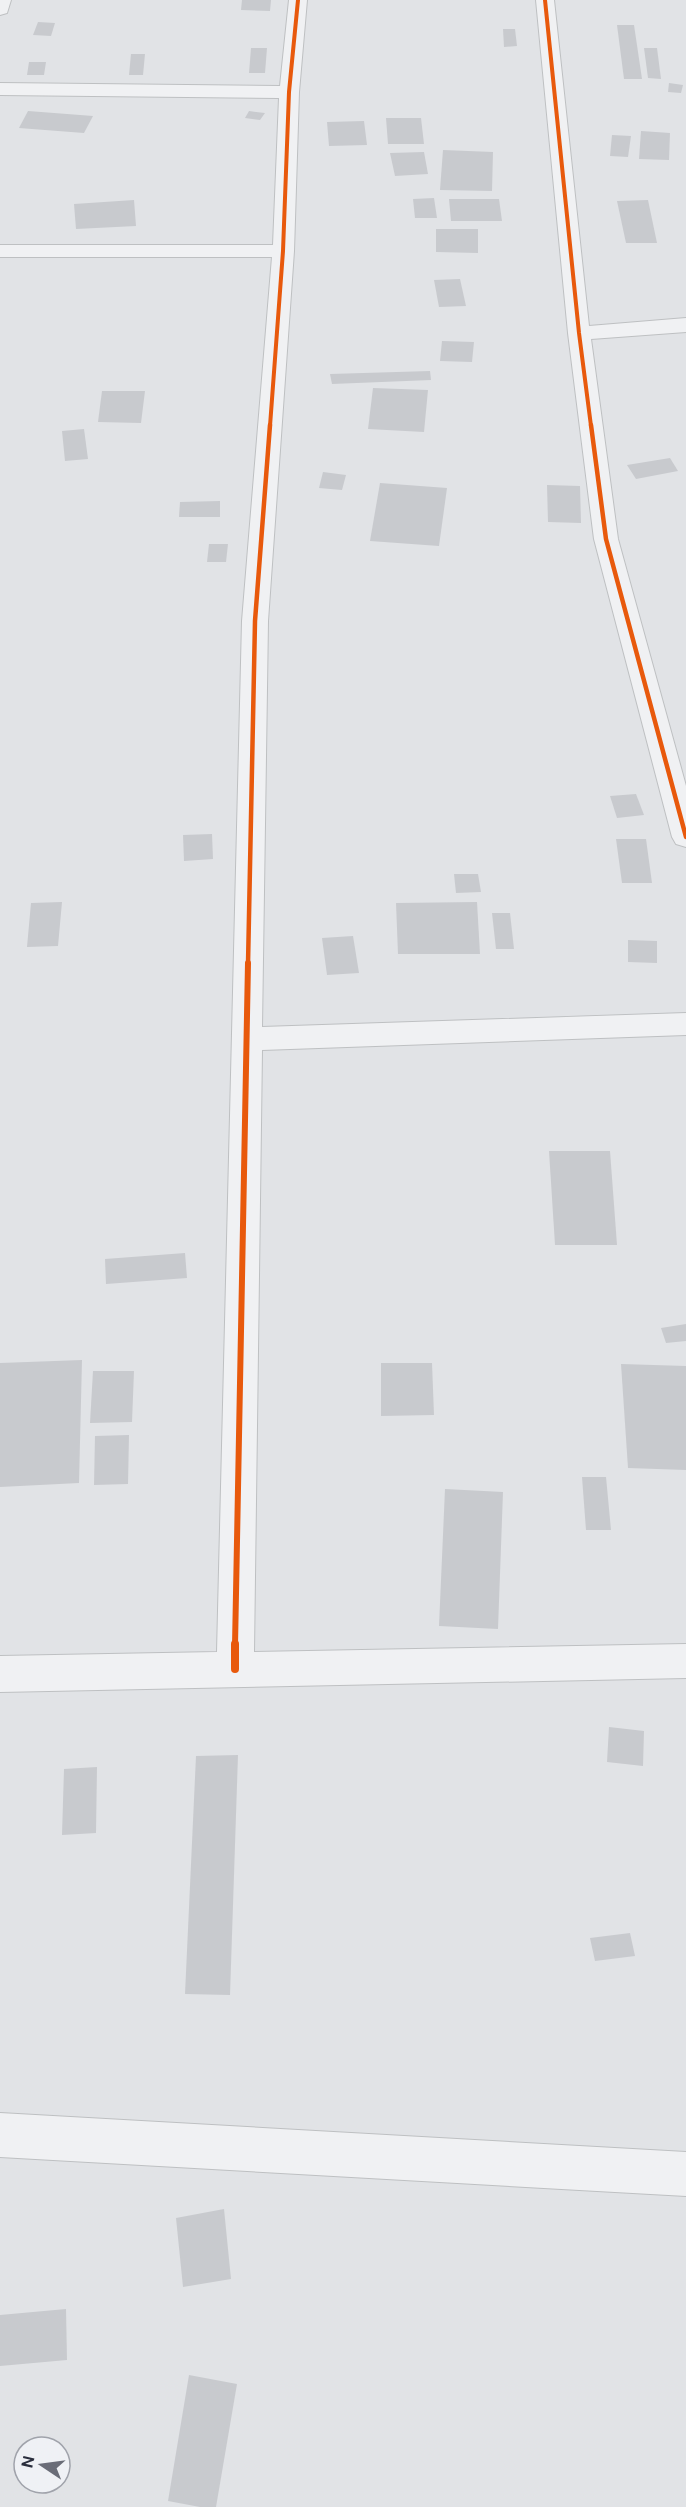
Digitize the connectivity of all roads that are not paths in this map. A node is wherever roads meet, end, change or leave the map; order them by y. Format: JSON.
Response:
{"nodes":[{"id":1,"x":2,"y":0,"type":"edge"},
{"id":2,"x":298,"y":0,"type":"edge"},
{"id":3,"x":545,"y":0,"type":"edge"},
{"id":4,"x":0,"y":9,"type":"edge"},
{"id":5,"x":0,"y":89,"type":"edge"},
{"id":6,"x":289,"y":92,"type":"junction"},
{"id":7,"x":0,"y":250,"type":"edge"},
{"id":8,"x":283,"y":251,"type":"junction"},
{"id":9,"x":686,"y":325,"type":"edge"},
{"id":10,"x":579,"y":333,"type":"junction"},
{"id":11,"x":684,"y":821,"type":"edge"},
{"id":12,"x":686,"y":1024,"type":"edge"},
{"id":13,"x":247,"y":1039,"type":"junction"},
{"id":14,"x":686,"y":1661,"type":"edge"},
{"id":15,"x":235,"y":1669,"type":"junction"},
{"id":16,"x":0,"y":1674,"type":"edge"},
{"id":17,"x":0,"y":2135,"type":"edge"},
{"id":18,"x":686,"y":2174,"type":"edge"}],
"edges":[{"from":1,"to":4,"type":"street"},
{"from":2,"to":6,"type":"street"},
{"from":3,"to":10,"type":"street"},
{"from":5,"to":6,"type":"street"},
{"from":6,"to":8,"type":"street"},
{"from":7,"to":8,"type":"street"},
{"from":8,"to":13,"type":"street"},
{"from":9,"to":10,"type":"street"},
{"from":10,"to":11,"type":"street"},
{"from":12,"to":13,"type":"street"},
{"from":13,"to":15,"type":"street"},
{"from":14,"to":15,"type":"street"},
{"from":15,"to":16,"type":"street"},
{"from":17,"to":18,"type":"street"}]}
